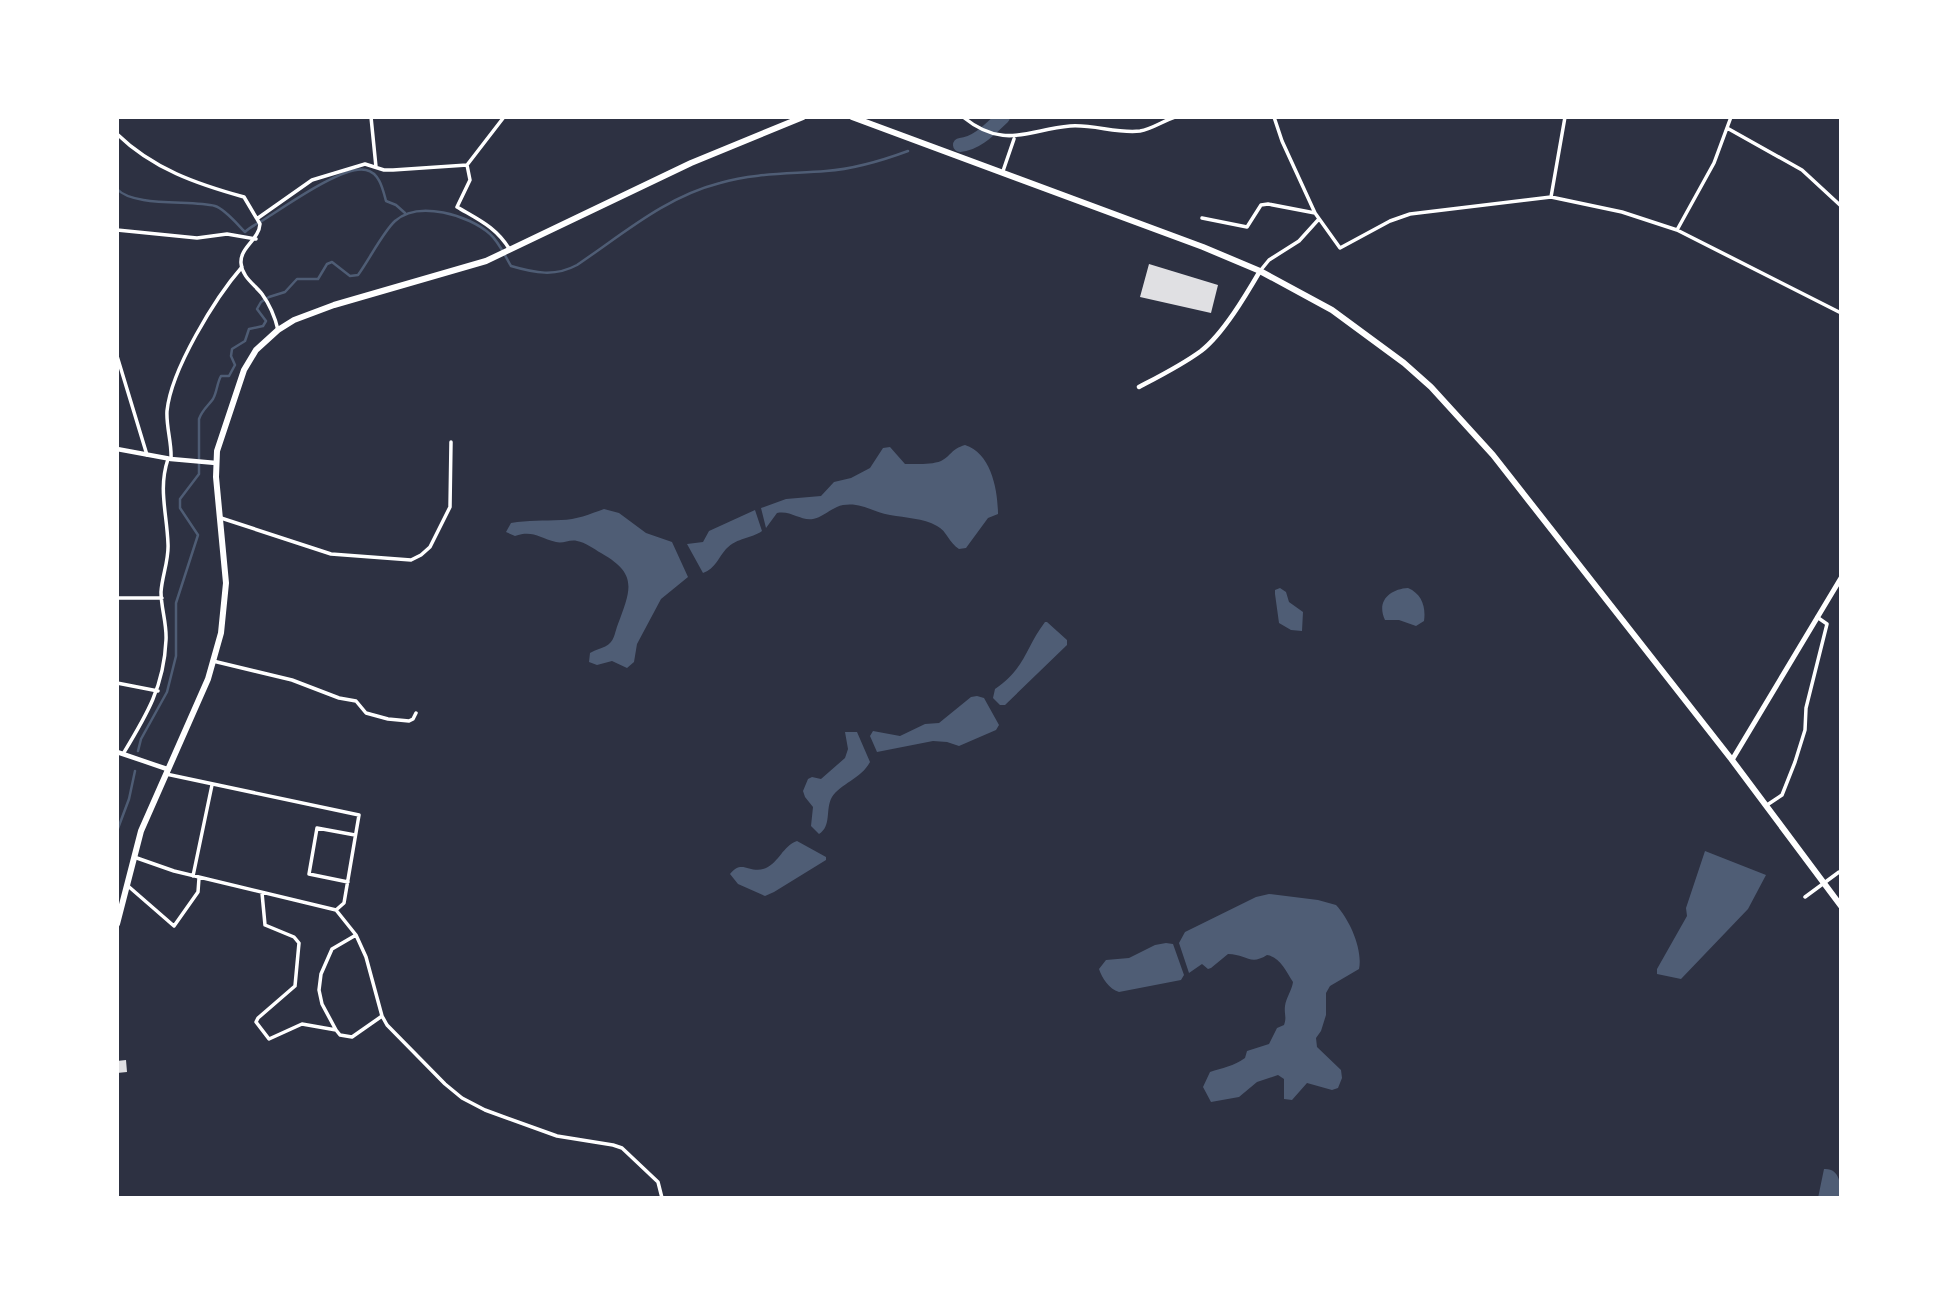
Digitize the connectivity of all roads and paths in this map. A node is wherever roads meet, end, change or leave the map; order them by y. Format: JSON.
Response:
{"nodes":[{"id":1,"x":372,"y":117,"type":"edge"},
{"id":2,"x":504,"y":117,"type":"edge"},
{"id":3,"x":788,"y":117,"type":"edge"},
{"id":4,"x":803,"y":117,"type":"edge"},
{"id":5,"x":852,"y":117,"type":"edge"},
{"id":6,"x":867,"y":117,"type":"edge"},
{"id":7,"x":963,"y":117,"type":"edge"},
{"id":8,"x":1175,"y":117,"type":"edge"},
{"id":9,"x":1274,"y":117,"type":"edge"},
{"id":10,"x":1565,"y":117,"type":"edge"},
{"id":11,"x":1731,"y":117,"type":"edge"},
{"id":12,"x":872,"y":125,"type":"junction"},
{"id":13,"x":780,"y":126,"type":"junction"},
{"id":14,"x":1727,"y":128,"type":"junction"},
{"id":15,"x":117,"y":134,"type":"edge"},
{"id":16,"x":1014,"y":138,"type":"junction"},
{"id":17,"x":467,"y":165,"type":"junction"},
{"id":18,"x":376,"y":167,"type":"junction"},
{"id":19,"x":1002,"y":173,"type":"junction"},
{"id":20,"x":1551,"y":197,"type":"junction"},
{"id":21,"x":1841,"y":206,"type":"edge"},
{"id":22,"x":1315,"y":213,"type":"junction"},
{"id":23,"x":258,"y":218,"type":"junction"},
{"id":24,"x":1202,"y":218,"type":"dead end"},
{"id":25,"x":1318,"y":220,"type":"junction"},
{"id":26,"x":117,"y":230,"type":"edge"},
{"id":27,"x":1677,"y":230,"type":"junction"},
{"id":28,"x":256,"y":239,"type":"junction"},
{"id":29,"x":511,"y":251,"type":"junction"},
{"id":30,"x":242,"y":267,"type":"junction"},
{"id":31,"x":1260,"y":271,"type":"junction"},
{"id":32,"x":1841,"y":313,"type":"edge"},
{"id":33,"x":278,"y":330,"type":"junction"},
{"id":34,"x":117,"y":356,"type":"edge"},
{"id":35,"x":1139,"y":387,"type":"dead end"},
{"id":36,"x":451,"y":442,"type":"dead end"},
{"id":37,"x":117,"y":449,"type":"edge"},
{"id":38,"x":147,"y":455,"type":"junction"},
{"id":39,"x":169,"y":459,"type":"junction"},
{"id":40,"x":216,"y":463,"type":"junction"},
{"id":41,"x":222,"y":518,"type":"junction"},
{"id":42,"x":1841,"y":578,"type":"edge"},
{"id":43,"x":117,"y":598,"type":"edge"},
{"id":44,"x":162,"y":598,"type":"junction"},
{"id":45,"x":1817,"y":617,"type":"junction"},
{"id":46,"x":214,"y":661,"type":"junction"},
{"id":47,"x":117,"y":683,"type":"edge"},
{"id":48,"x":158,"y":691,"type":"junction"},
{"id":49,"x":416,"y":713,"type":"dead end"},
{"id":50,"x":120,"y":753,"type":"edge"},
{"id":51,"x":1732,"y":760,"type":"junction"},
{"id":52,"x":167,"y":771,"type":"junction"},
{"id":53,"x":212,"y":785,"type":"junction"},
{"id":54,"x":1765,"y":806,"type":"junction"},
{"id":55,"x":355,"y":835,"type":"junction"},
{"id":56,"x":133,"y":856,"type":"junction"},
{"id":57,"x":1839,"y":872,"type":"dead end"},
{"id":58,"x":193,"y":876,"type":"junction"},
{"id":59,"x":199,"y":878,"type":"junction"},
{"id":60,"x":348,"y":882,"type":"junction"},
{"id":61,"x":126,"y":884,"type":"junction"},
{"id":62,"x":262,"y":893,"type":"junction"},
{"id":63,"x":1805,"y":897,"type":"dead end"},
{"id":64,"x":1841,"y":906,"type":"edge"},
{"id":65,"x":336,"y":910,"type":"junction"},
{"id":66,"x":117,"y":924,"type":"edge"},
{"id":67,"x":356,"y":935,"type":"junction"},
{"id":68,"x":382,"y":1016,"type":"junction"},
{"id":69,"x":336,"y":1030,"type":"junction"},
{"id":70,"x":662,"y":1198,"type":"edge"}],
"edges":[{"from":1,"to":18,"type":"street"},
{"from":2,"to":17,"type":"street"},
{"from":3,"to":13,"type":"main road"},
{"from":4,"to":13,"type":"main road"},
{"from":5,"to":12,"type":"main road"},
{"from":6,"to":12,"type":"main road"},
{"from":7,"to":16,"type":"street"},
{"from":8,"to":16,"type":"street"},
{"from":9,"to":22,"type":"street"},
{"from":10,"to":20,"type":"street"},
{"from":11,"to":14,"type":"street"},
{"from":12,"to":19,"type":"main road"},
{"from":13,"to":29,"type":"main road"},
{"from":14,"to":21,"type":"street"},
{"from":14,"to":27,"type":"street"},
{"from":15,"to":23,"type":"street"},
{"from":16,"to":19,"type":"street"},
{"from":17,"to":18,"type":"street"},
{"from":17,"to":29,"type":"street"},
{"from":18,"to":23,"type":"street"},
{"from":19,"to":31,"type":"main road"},
{"from":20,"to":25,"type":"street"},
{"from":20,"to":27,"type":"street"},
{"from":22,"to":24,"type":"street"},
{"from":22,"to":25,"type":"street"},
{"from":23,"to":28,"type":"street"},
{"from":25,"to":31,"type":"street"},
{"from":26,"to":28,"type":"street"},
{"from":27,"to":32,"type":"street"},
{"from":28,"to":30,"type":"street"},
{"from":29,"to":33,"type":"main road"},
{"from":30,"to":33,"type":"street"},
{"from":30,"to":39,"type":"street"},
{"from":31,"to":35,"type":"street"},
{"from":31,"to":51,"type":"main road"},
{"from":33,"to":40,"type":"main road"},
{"from":34,"to":38,"type":"street"},
{"from":36,"to":41,"type":"street"},
{"from":37,"to":38,"type":"street"},
{"from":38,"to":39,"type":"street"},
{"from":39,"to":40,"type":"street"},
{"from":39,"to":44,"type":"street"},
{"from":40,"to":41,"type":"main road"},
{"from":41,"to":46,"type":"main road"},
{"from":42,"to":45,"type":"main road"},
{"from":43,"to":44,"type":"street"},
{"from":44,"to":48,"type":"street"},
{"from":45,"to":51,"type":"main road"},
{"from":45,"to":54,"type":"street"},
{"from":46,"to":49,"type":"street"},
{"from":46,"to":52,"type":"main road"},
{"from":47,"to":48,"type":"street"},
{"from":48,"to":50,"type":"street"},
{"from":50,"to":52,"type":"street"},
{"from":51,"to":54,"type":"main road"},
{"from":52,"to":53,"type":"street"},
{"from":52,"to":56,"type":"main road"},
{"from":53,"to":55,"type":"street"},
{"from":53,"to":58,"type":"street"},
{"from":54,"to":64,"type":"main road"},
{"from":55,"to":60,"type":"street"},
{"from":55,"to":60,"type":"street"},
{"from":56,"to":58,"type":"street"},
{"from":56,"to":61,"type":"main road"},
{"from":57,"to":63,"type":"street"},
{"from":58,"to":59,"type":"street"},
{"from":59,"to":61,"type":"street"},
{"from":59,"to":62,"type":"street"},
{"from":60,"to":65,"type":"street"},
{"from":61,"to":66,"type":"main road"},
{"from":62,"to":65,"type":"street"},
{"from":62,"to":69,"type":"street"},
{"from":65,"to":67,"type":"street"},
{"from":67,"to":68,"type":"street"},
{"from":67,"to":69,"type":"street"},
{"from":68,"to":69,"type":"street"},
{"from":68,"to":70,"type":"street"}]}
